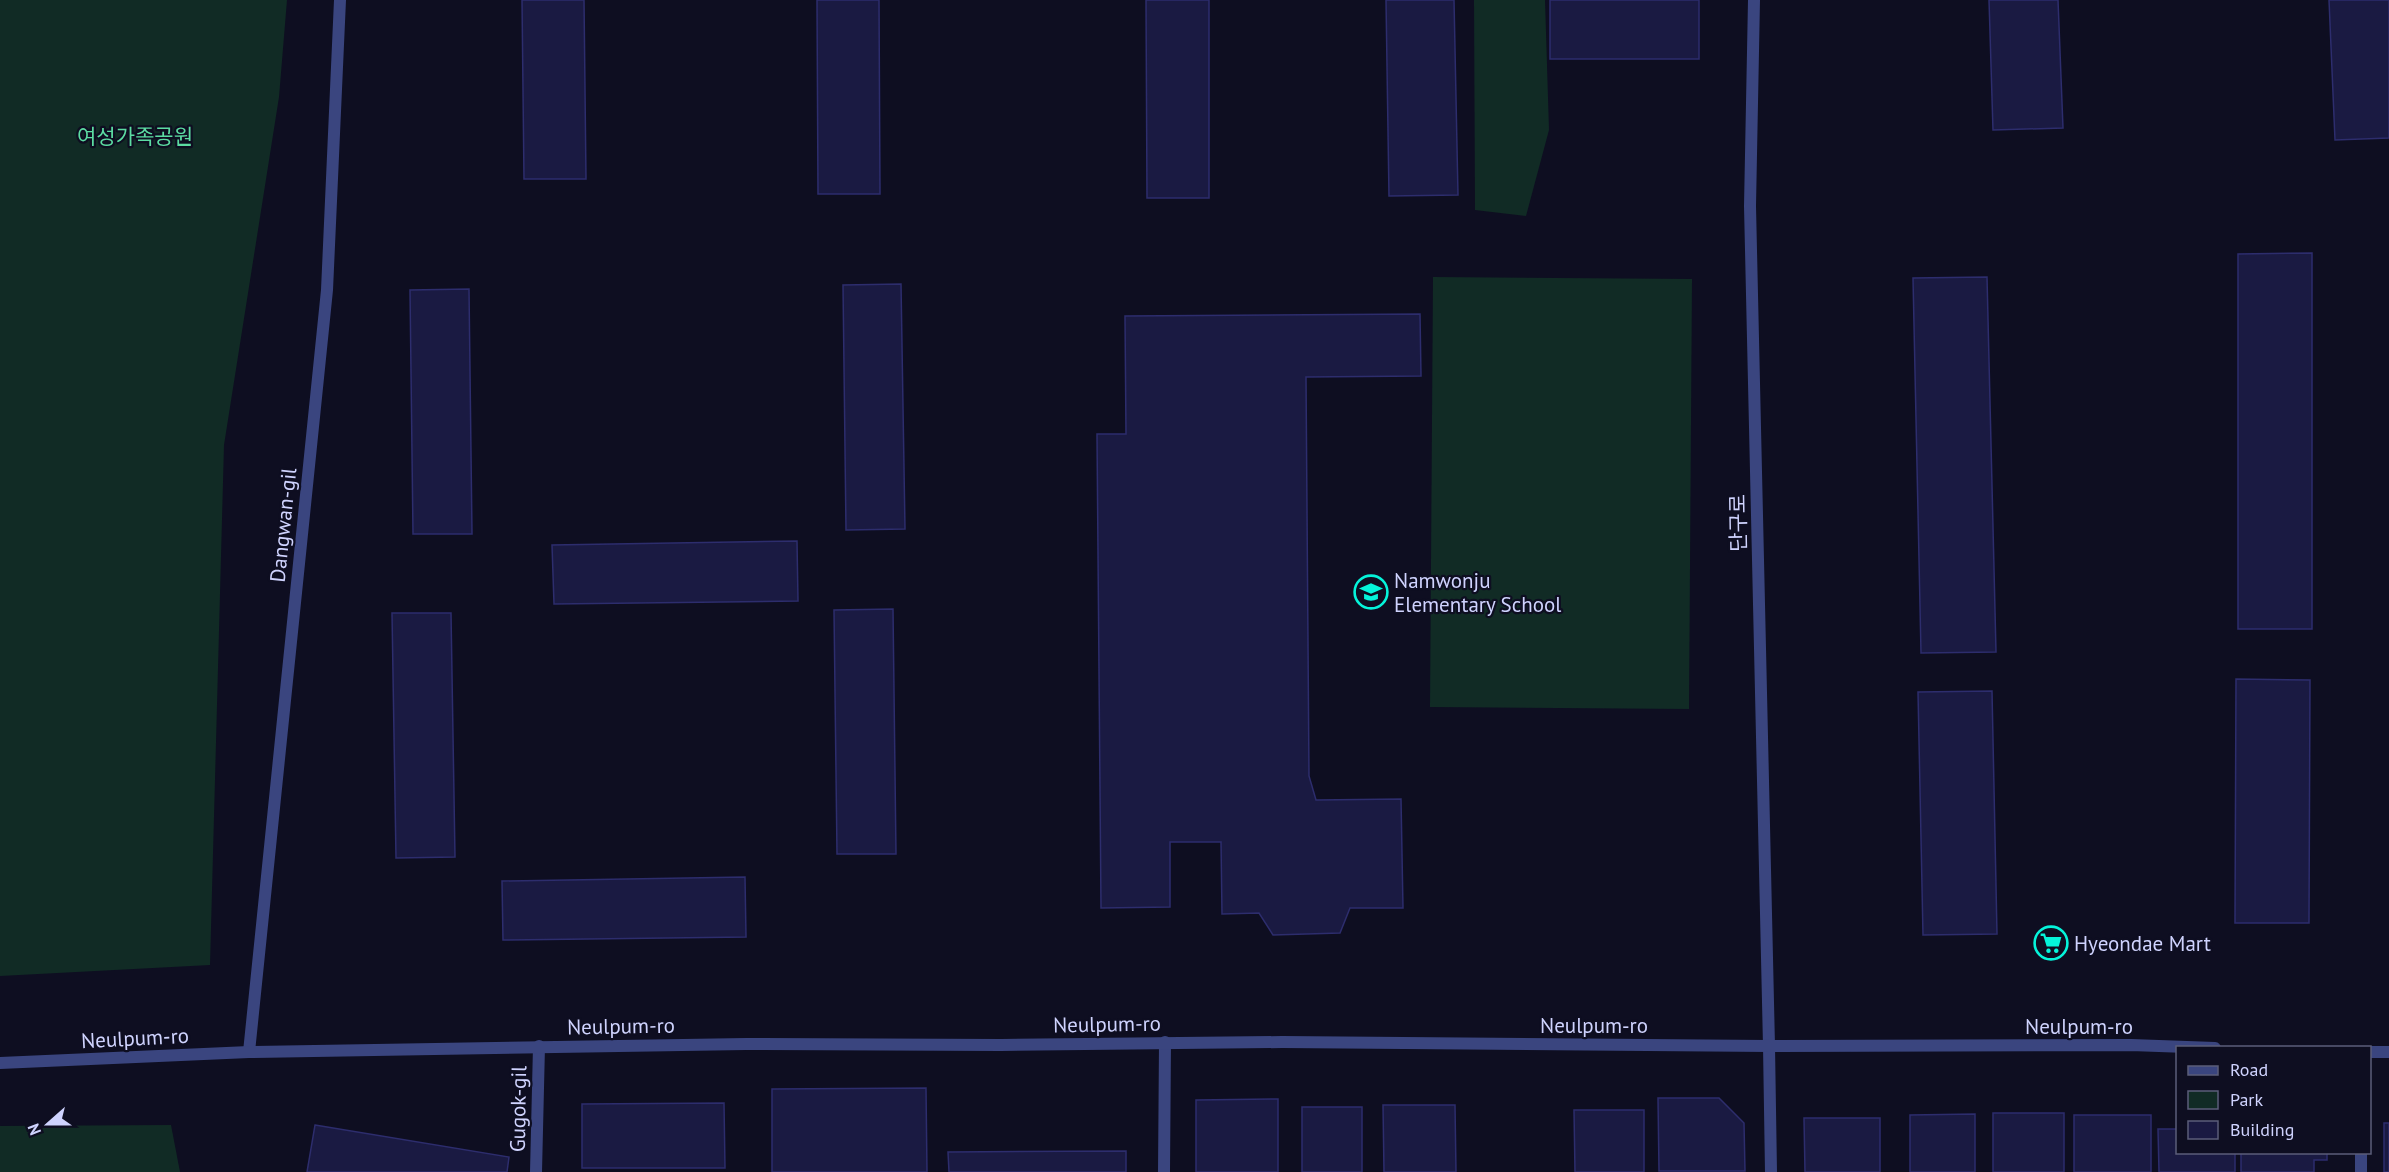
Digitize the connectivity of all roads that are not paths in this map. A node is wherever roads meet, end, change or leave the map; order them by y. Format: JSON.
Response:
{"nodes":[{"id":1,"x":340,"y":0,"type":"edge"},
{"id":2,"x":1754,"y":0,"type":"edge"},
{"id":3,"x":1165,"y":1042,"type":"junction"},
{"id":4,"x":539,"y":1046,"type":"junction"},
{"id":5,"x":1768,"y":1046,"type":"junction"},
{"id":6,"x":2176,"y":1046,"type":"edge"},
{"id":7,"x":249,"y":1052,"type":"junction"},
{"id":8,"x":2371,"y":1052,"type":"edge"},
{"id":9,"x":2389,"y":1052,"type":"edge"},
{"id":10,"x":0,"y":1063,"type":"edge"},
{"id":11,"x":2361,"y":1154,"type":"edge"},
{"id":12,"x":536,"y":1172,"type":"edge"},
{"id":13,"x":1164,"y":1172,"type":"edge"},
{"id":14,"x":1771,"y":1172,"type":"edge"},
{"id":15,"x":2361,"y":1172,"type":"edge"}],
"edges":[{"from":1,"to":7,"type":"street","name":"Dangwan-gil"},
{"from":2,"to":5,"type":"street","name":"단구로"},
{"from":3,"to":4,"type":"street","name":"Neulpum-ro"},
{"from":3,"to":5,"type":"street","name":"Neulpum-ro"},
{"from":3,"to":13,"type":"street"},
{"from":4,"to":7,"type":"street","name":"Neulpum-ro"},
{"from":4,"to":12,"type":"street","name":"Gugok-gil"},
{"from":5,"to":6,"type":"street","name":"Neulpum-ro"},
{"from":5,"to":14,"type":"street","name":"단구로"},
{"from":7,"to":10,"type":"street","name":"Neulpum-ro"},
{"from":8,"to":9,"type":"street"},
{"from":11,"to":15,"type":"street"}]}
